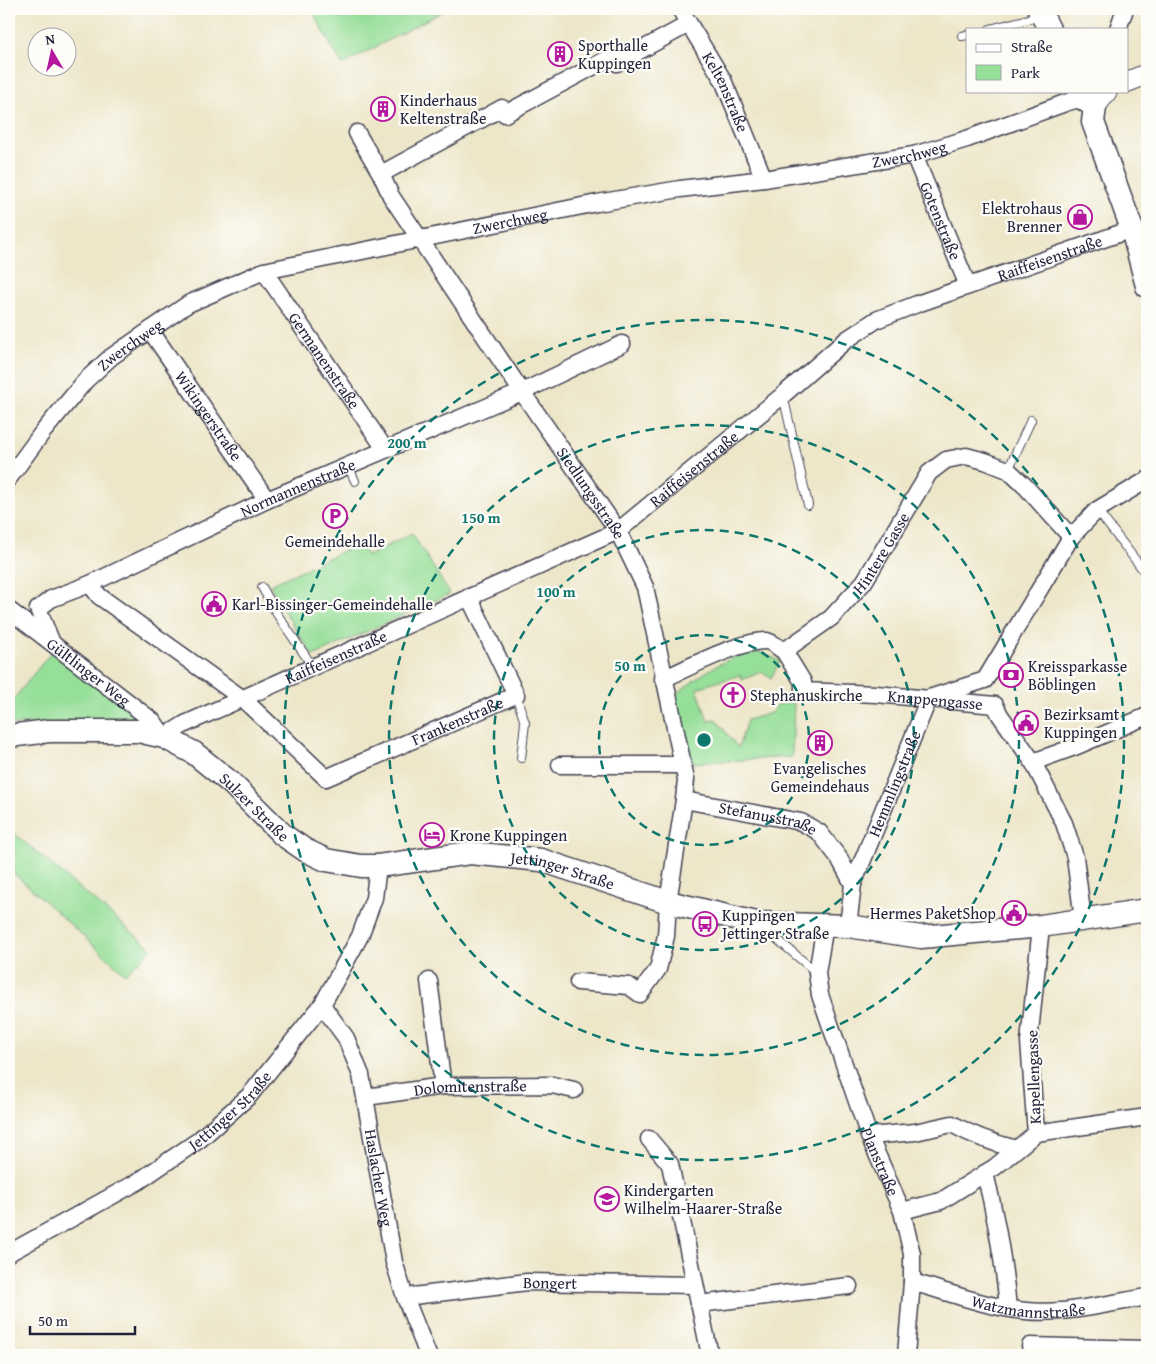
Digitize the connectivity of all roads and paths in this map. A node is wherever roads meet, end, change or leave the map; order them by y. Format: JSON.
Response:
{"nodes":[{"id":1,"x":680,"y":9,"type":"edge"},
{"id":2,"x":1125,"y":9,"type":"edge"},
{"id":3,"x":1044,"y":18,"type":"edge"},
{"id":4,"x":689,"y":24,"type":"junction"},
{"id":5,"x":995,"y":28,"type":"edge"},
{"id":6,"x":1118,"y":28,"type":"edge"},
{"id":7,"x":1147,"y":74,"type":"edge"},
{"id":8,"x":1128,"y":82,"type":"edge"},
{"id":9,"x":1095,"y":95,"type":"edge"},
{"id":10,"x":357,"y":133,"type":"dead end"},
{"id":11,"x":914,"y":155,"type":"junction"},
{"id":12,"x":381,"y":174,"type":"junction"},
{"id":13,"x":764,"y":179,"type":"junction"},
{"id":14,"x":1132,"y":230,"type":"junction"},
{"id":15,"x":422,"y":240,"type":"junction"},
{"id":16,"x":264,"y":271,"type":"junction"},
{"id":17,"x":968,"y":286,"type":"junction"},
{"id":18,"x":1147,"y":286,"type":"edge"},
{"id":19,"x":150,"y":330,"type":"junction"},
{"id":20,"x":622,"y":344,"type":"dead end"},
{"id":21,"x":522,"y":392,"type":"junction"},
{"id":22,"x":783,"y":395,"type":"junction"},
{"id":23,"x":1031,"y":420,"type":"dead end"},
{"id":24,"x":385,"y":449,"type":"junction"},
{"id":25,"x":348,"y":465,"type":"junction"},
{"id":26,"x":1008,"y":470,"type":"junction"},
{"id":27,"x":9,"y":478,"type":"edge"},
{"id":28,"x":1147,"y":480,"type":"edge"},
{"id":29,"x":355,"y":481,"type":"dead end"},
{"id":30,"x":267,"y":500,"type":"junction"},
{"id":31,"x":808,"y":505,"type":"dead end"},
{"id":32,"x":1097,"y":510,"type":"junction"},
{"id":33,"x":618,"y":531,"type":"junction"},
{"id":34,"x":1071,"y":537,"type":"junction"},
{"id":35,"x":1147,"y":575,"type":"edge"},
{"id":36,"x":90,"y":584,"type":"junction"},
{"id":37,"x":262,"y":586,"type":"dead end"},
{"id":38,"x":469,"y":597,"type":"junction"},
{"id":39,"x":9,"y":610,"type":"edge"},
{"id":40,"x":53,"y":645,"type":"junction"},
{"id":41,"x":784,"y":651,"type":"junction"},
{"id":42,"x":313,"y":667,"type":"junction"},
{"id":43,"x":663,"y":679,"type":"junction"},
{"id":44,"x":985,"y":680,"type":"junction"},
{"id":45,"x":516,"y":695,"type":"junction"},
{"id":46,"x":929,"y":698,"type":"junction"},
{"id":47,"x":242,"y":699,"type":"junction"},
{"id":48,"x":995,"y":705,"type":"junction"},
{"id":49,"x":1147,"y":716,"type":"edge"},
{"id":50,"x":9,"y":736,"type":"edge"},
{"id":51,"x":164,"y":737,"type":"junction"},
{"id":52,"x":522,"y":758,"type":"dead end"},
{"id":53,"x":1033,"y":762,"type":"junction"},
{"id":54,"x":560,"y":765,"type":"dead end"},
{"id":55,"x":682,"y":766,"type":"junction"},
{"id":56,"x":684,"y":800,"type":"junction"},
{"id":57,"x":378,"y":866,"type":"junction"},
{"id":58,"x":854,"y":884,"type":"junction"},
{"id":59,"x":668,"y":902,"type":"junction"},
{"id":60,"x":1147,"y":910,"type":"edge"},
{"id":61,"x":1084,"y":920,"type":"junction"},
{"id":62,"x":756,"y":923,"type":"junction"},
{"id":63,"x":825,"y":925,"type":"junction"},
{"id":64,"x":848,"y":926,"type":"junction"},
{"id":65,"x":1041,"y":926,"type":"junction"},
{"id":66,"x":817,"y":973,"type":"junction"},
{"id":67,"x":429,"y":981,"type":"dead end"},
{"id":68,"x":578,"y":982,"type":"dead end"},
{"id":69,"x":322,"y":1005,"type":"junction"},
{"id":70,"x":443,"y":1086,"type":"junction"},
{"id":71,"x":574,"y":1090,"type":"dead end"},
{"id":72,"x":366,"y":1097,"type":"junction"},
{"id":73,"x":1147,"y":1117,"type":"edge"},
{"id":74,"x":1036,"y":1133,"type":"junction"},
{"id":75,"x":869,"y":1136,"type":"junction"},
{"id":76,"x":649,"y":1139,"type":"dead end"},
{"id":77,"x":1016,"y":1149,"type":"junction"},
{"id":78,"x":985,"y":1173,"type":"junction"},
{"id":79,"x":902,"y":1211,"type":"junction"},
{"id":80,"x":9,"y":1253,"type":"edge"},
{"id":81,"x":912,"y":1282,"type":"junction"},
{"id":82,"x":695,"y":1285,"type":"junction"},
{"id":83,"x":849,"y":1286,"type":"dead end"},
{"id":84,"x":1147,"y":1297,"type":"edge"},
{"id":85,"x":405,"y":1298,"type":"junction"},
{"id":86,"x":699,"y":1304,"type":"junction"},
{"id":87,"x":1008,"y":1308,"type":"junction"},
{"id":88,"x":1030,"y":1346,"type":"dead end"},
{"id":89,"x":1147,"y":1349,"type":"edge"},
{"id":90,"x":428,"y":1355,"type":"edge"},
{"id":91,"x":710,"y":1355,"type":"edge"},
{"id":92,"x":906,"y":1355,"type":"edge"}],
"edges":[{"from":1,"to":4,"type":"street","name":"Keltenstraße"},
{"from":2,"to":6,"type":"street"},
{"from":3,"to":5,"type":"lane"},
{"from":4,"to":12,"type":"street"},
{"from":4,"to":13,"type":"street","name":"Keltenstraße"},
{"from":7,"to":8,"type":"street"},
{"from":9,"to":11,"type":"street","name":"Zwerchweg"},
{"from":9,"to":14,"type":"main road"},
{"from":10,"to":12,"type":"street","name":"Siedlungsstraße"},
{"from":11,"to":13,"type":"street","name":"Zwerchweg"},
{"from":11,"to":17,"type":"street","name":"Gotenstraße"},
{"from":12,"to":15,"type":"street","name":"Siedlungsstraße"},
{"from":13,"to":15,"type":"street","name":"Zwerchweg"},
{"from":14,"to":17,"type":"street","name":"Raiffeisenstraße"},
{"from":14,"to":18,"type":"main road"},
{"from":15,"to":16,"type":"street","name":"Zwerchweg"},
{"from":15,"to":21,"type":"street","name":"Siedlungsstraße"},
{"from":16,"to":19,"type":"street","name":"Zwerchweg"},
{"from":16,"to":24,"type":"street","name":"Germanenstraße"},
{"from":17,"to":22,"type":"street","name":"Raiffeisenstraße"},
{"from":19,"to":27,"type":"street","name":"Zwerchweg"},
{"from":19,"to":30,"type":"street","name":"Wikingerstraße"},
{"from":20,"to":21,"type":"street","name":"Normannenstraße"},
{"from":21,"to":24,"type":"street","name":"Normannenstraße"},
{"from":21,"to":33,"type":"street","name":"Siedlungsstraße"},
{"from":22,"to":31,"type":"lane"},
{"from":22,"to":33,"type":"street","name":"Raiffeisenstraße"},
{"from":23,"to":26,"type":"lane"},
{"from":24,"to":25,"type":"street","name":"Normannenstraße"},
{"from":25,"to":29,"type":"lane"},
{"from":25,"to":30,"type":"street","name":"Normannenstraße"},
{"from":26,"to":34,"type":"street","name":"Hintere Gasse"},
{"from":26,"to":41,"type":"street","name":"Hintere Gasse"},
{"from":28,"to":32,"type":"street"},
{"from":30,"to":36,"type":"street","name":"Normannenstraße"},
{"from":32,"to":34,"type":"street"},
{"from":32,"to":35,"type":"lane"},
{"from":33,"to":38,"type":"street","name":"Raiffeisenstraße"},
{"from":33,"to":43,"type":"street","name":"Siedlungsstraße"},
{"from":34,"to":44,"type":"street"},
{"from":36,"to":40,"type":"street","name":"Normannenstraße"},
{"from":36,"to":47,"type":"street"},
{"from":37,"to":42,"type":"lane"},
{"from":38,"to":42,"type":"street","name":"Raiffeisenstraße"},
{"from":38,"to":45,"type":"street","name":"Frankenstraße"},
{"from":39,"to":40,"type":"street","name":"Gültlinger Weg"},
{"from":40,"to":51,"type":"street","name":"Gültlinger Weg"},
{"from":41,"to":43,"type":"street"},
{"from":41,"to":46,"type":"street","name":"Knappengasse"},
{"from":42,"to":47,"type":"street","name":"Raiffeisenstraße"},
{"from":43,"to":55,"type":"street","name":"Siedlungsstraße"},
{"from":44,"to":46,"type":"street"},
{"from":44,"to":48,"type":"street"},
{"from":45,"to":47,"type":"street","name":"Frankenstraße"},
{"from":45,"to":52,"type":"lane"},
{"from":46,"to":48,"type":"street","name":"Knappengasse"},
{"from":46,"to":58,"type":"street","name":"Hemmlingstraße"},
{"from":47,"to":51,"type":"street","name":"Raiffeisenstraße"},
{"from":48,"to":53,"type":"street","name":"Knappengasse"},
{"from":49,"to":53,"type":"street"},
{"from":50,"to":51,"type":"main road","name":"Sulzer Straße"},
{"from":51,"to":57,"type":"main road","name":"Sulzer Straße"},
{"from":53,"to":61,"type":"street","name":"Knappengasse"},
{"from":54,"to":55,"type":"street"},
{"from":55,"to":56,"type":"street","name":"Siedlungsstraße"},
{"from":56,"to":58,"type":"street","name":"Stefanusstraße"},
{"from":56,"to":59,"type":"street","name":"Siedlungsstraße"},
{"from":57,"to":59,"type":"main road","name":"Jettinger Straße"},
{"from":57,"to":69,"type":"street","name":"Jettinger Straße"},
{"from":58,"to":64,"type":"street","name":"Hemmlingstraße"},
{"from":59,"to":62,"type":"main road","name":"Jettinger Straße"},
{"from":59,"to":68,"type":"street","name":"Siedlungsstraße"},
{"from":60,"to":61,"type":"main road","name":"Jettinger Straße"},
{"from":61,"to":65,"type":"main road","name":"Jettinger Straße"},
{"from":62,"to":63,"type":"main road","name":"Jettinger Straße"},
{"from":62,"to":66,"type":"lane"},
{"from":63,"to":64,"type":"main road","name":"Jettinger Straße"},
{"from":63,"to":66,"type":"street","name":"Planstraße"},
{"from":64,"to":65,"type":"main road","name":"Jettinger Straße"},
{"from":65,"to":74,"type":"street","name":"Kapellengasse"},
{"from":66,"to":75,"type":"street","name":"Planstraße"},
{"from":67,"to":70,"type":"street"},
{"from":69,"to":72,"type":"street","name":"Haslacher Weg"},
{"from":69,"to":80,"type":"street","name":"Jettinger Straße"},
{"from":70,"to":71,"type":"street","name":"Dolomitenstraße"},
{"from":70,"to":72,"type":"street","name":"Dolomitenstraße"},
{"from":72,"to":85,"type":"street","name":"Haslacher Weg"},
{"from":73,"to":74,"type":"street"},
{"from":74,"to":77,"type":"street","name":"Kapellengasse"},
{"from":75,"to":77,"type":"street"},
{"from":75,"to":79,"type":"street","name":"Planstraße"},
{"from":76,"to":82,"type":"street"},
{"from":77,"to":78,"type":"street","name":"Kapellengasse"},
{"from":78,"to":79,"type":"street","name":"Kapellengasse"},
{"from":78,"to":87,"type":"street"},
{"from":79,"to":81,"type":"street","name":"Planstraße"},
{"from":81,"to":87,"type":"street","name":"Watzmannstraße"},
{"from":81,"to":92,"type":"street","name":"Planstraße"},
{"from":82,"to":85,"type":"street","name":"Bongert"},
{"from":82,"to":86,"type":"street"},
{"from":83,"to":86,"type":"street"},
{"from":84,"to":87,"type":"street","name":"Watzmannstraße"},
{"from":85,"to":90,"type":"street","name":"Haslacher Weg"},
{"from":86,"to":91,"type":"street"},
{"from":88,"to":89,"type":"street"}]}
